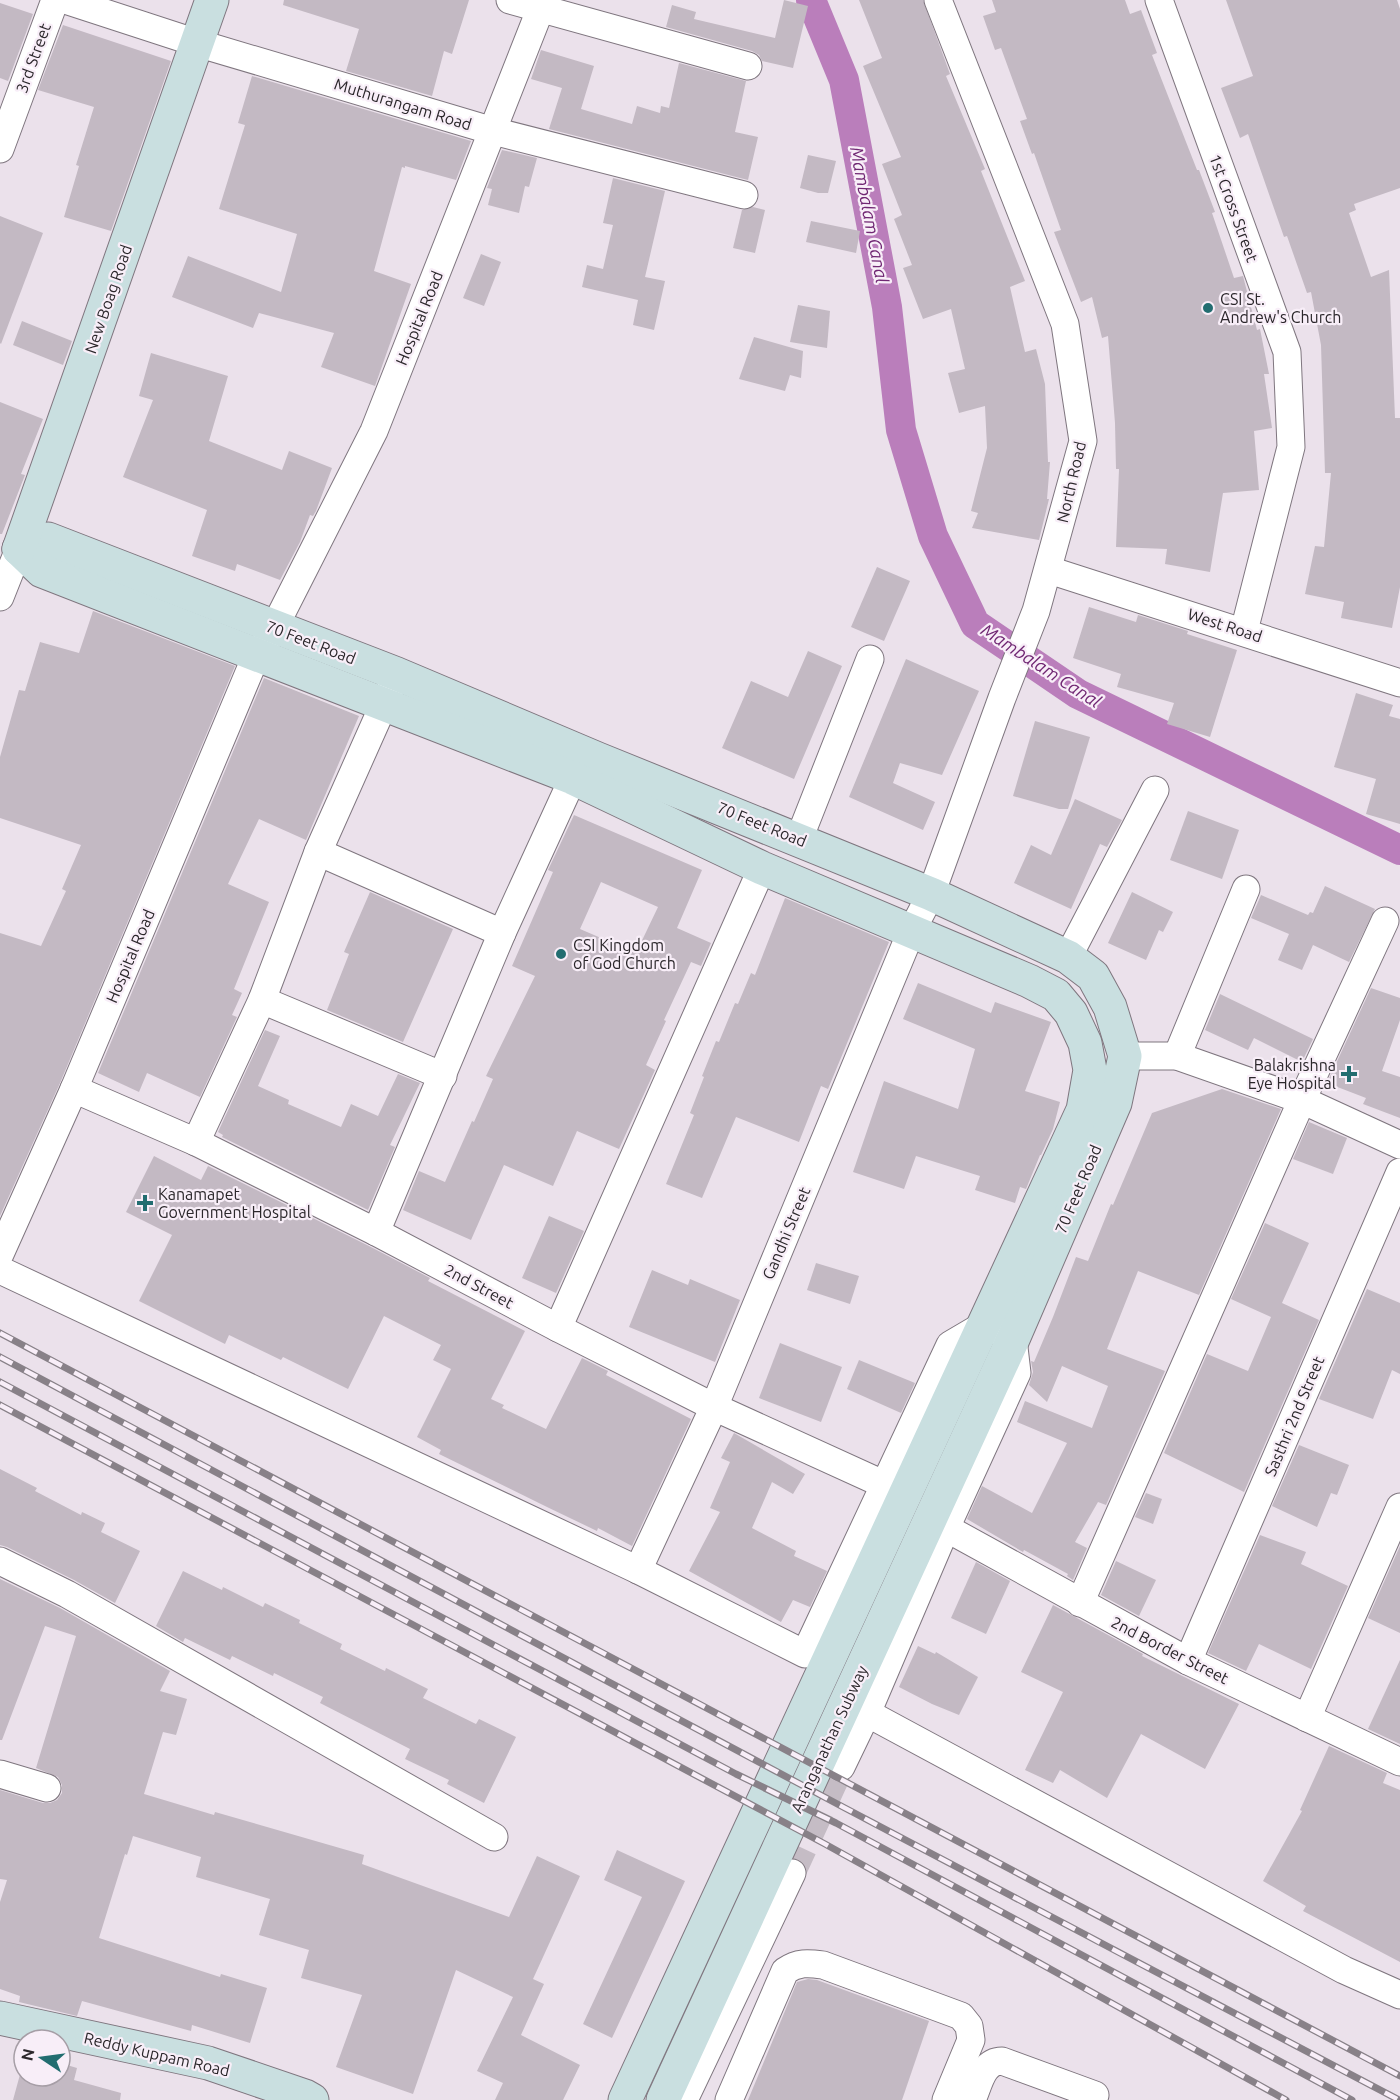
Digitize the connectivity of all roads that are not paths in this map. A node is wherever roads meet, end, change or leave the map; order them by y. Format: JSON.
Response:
{"nodes":[{"id":1,"x":55,"y":0,"type":"edge"},
{"id":2,"x":65,"y":0,"type":"edge"},
{"id":3,"x":212,"y":0,"type":"edge"},
{"id":4,"x":510,"y":0,"type":"edge"},
{"id":5,"x":939,"y":0,"type":"edge"},
{"id":6,"x":1159,"y":0,"type":"edge"},
{"id":7,"x":543,"y":4,"type":"edge"},
{"id":8,"x":197,"y":43,"type":"junction"},
{"id":9,"x":748,"y":66,"type":"dead end"},
{"id":10,"x":493,"y":131,"type":"junction"},
{"id":11,"x":0,"y":149,"type":"edge"},
{"id":12,"x":744,"y":195,"type":"dead end"},
{"id":13,"x":20,"y":549,"type":"junction"},
{"id":14,"x":1049,"y":570,"type":"junction"},
{"id":15,"x":0,"y":597,"type":"edge"},
{"id":16,"x":274,"y":628,"type":"junction"},
{"id":17,"x":1244,"y":631,"type":"junction"},
{"id":18,"x":256,"y":656,"type":"junction"},
{"id":19,"x":870,"y":658,"type":"dead end"},
{"id":20,"x":397,"y":674,"type":"junction"},
{"id":21,"x":1400,"y":683,"type":"edge"},
{"id":22,"x":384,"y":706,"type":"junction"},
{"id":23,"x":573,"y":778,"type":"junction"},
{"id":24,"x":1155,"y":790,"type":"dead end"},
{"id":25,"x":799,"y":839,"type":"junction"},
{"id":26,"x":318,"y":852,"type":"junction"},
{"id":27,"x":762,"y":868,"type":"junction"},
{"id":28,"x":1246,"y":890,"type":"dead end"},
{"id":29,"x":931,"y":894,"type":"junction"},
{"id":30,"x":1385,"y":921,"type":"dead end"},
{"id":31,"x":911,"y":932,"type":"junction"},
{"id":32,"x":502,"y":933,"type":"junction"},
{"id":33,"x":1068,"y":957,"type":"junction"},
{"id":34,"x":262,"y":1000,"type":"junction"},
{"id":35,"x":1125,"y":1056,"type":"junction"},
{"id":36,"x":1177,"y":1056,"type":"junction"},
{"id":37,"x":443,"y":1076,"type":"junction"},
{"id":38,"x":74,"y":1089,"type":"junction"},
{"id":39,"x":1302,"y":1100,"type":"junction"},
{"id":40,"x":196,"y":1142,"type":"junction"},
{"id":41,"x":1400,"y":1144,"type":"edge"},
{"id":42,"x":1400,"y":1172,"type":"edge"},
{"id":43,"x":376,"y":1232,"type":"junction"},
{"id":44,"x":0,"y":1254,"type":"edge"},
{"id":45,"x":0,"y":1270,"type":"edge"},
{"id":46,"x":984,"y":1326,"type":"junction"},
{"id":47,"x":558,"y":1328,"type":"junction"},
{"id":48,"x":1013,"y":1339,"type":"junction"},
{"id":49,"x":996,"y":1377,"type":"joint"},
{"id":50,"x":714,"y":1407,"type":"junction"},
{"id":51,"x":883,"y":1484,"type":"junction"},
{"id":52,"x":1400,"y":1507,"type":"edge"},
{"id":53,"x":946,"y":1528,"type":"junction"},
{"id":54,"x":0,"y":1561,"type":"edge"},
{"id":55,"x":638,"y":1570,"type":"junction"},
{"id":56,"x":1080,"y":1603,"type":"junction"},
{"id":57,"x":1188,"y":1660,"type":"junction"},
{"id":58,"x":867,"y":1713,"type":"junction"},
{"id":59,"x":1307,"y":1719,"type":"junction"},
{"id":60,"x":1400,"y":1762,"type":"edge"},
{"id":61,"x":841,"y":1767,"type":"tunnel mouth"},
{"id":62,"x":0,"y":1774,"type":"edge"},
{"id":63,"x":47,"y":1788,"type":"dead end"},
{"id":64,"x":494,"y":1837,"type":"dead end"},
{"id":65,"x":792,"y":1873,"type":"tunnel mouth"},
{"id":66,"x":1400,"y":1995,"type":"edge"},
{"id":67,"x":0,"y":2018,"type":"edge"},
{"id":68,"x":1099,"y":2098,"type":"edge"},
{"id":69,"x":312,"y":2100,"type":"edge"},
{"id":70,"x":625,"y":2100,"type":"edge"},
{"id":71,"x":663,"y":2100,"type":"edge"},
{"id":72,"x":684,"y":2100,"type":"edge"},
{"id":73,"x":729,"y":2100,"type":"edge"},
{"id":74,"x":946,"y":2100,"type":"edge"},
{"id":75,"x":972,"y":2100,"type":"edge"}],
"edges":[{"from":1,"to":11,"type":"street","name":"3rd Street"},
{"from":2,"to":8,"type":"street","name":"Muthurangam Road"},
{"from":3,"to":8,"type":"main road","name":"New Boag Road"},
{"from":4,"to":7,"type":"street"},
{"from":5,"to":14,"type":"street","name":"North Road"},
{"from":6,"to":17,"type":"street","name":"1st Cross Street"},
{"from":7,"to":9,"type":"street"},
{"from":7,"to":10,"type":"street","name":"Hospital Road"},
{"from":8,"to":10,"type":"street","name":"Muthurangam Road"},
{"from":8,"to":13,"type":"main road","name":"New Boag Road"},
{"from":10,"to":12,"type":"street","name":"Muthurangam Road"},
{"from":10,"to":16,"type":"street","name":"Hospital Road"},
{"from":13,"to":15,"type":"street","name":"New Boag Road"},
{"from":13,"to":16,"type":"main road","name":"70 Feet Road"},
{"from":13,"to":18,"type":"main road"},
{"from":14,"to":17,"type":"street","name":"West Road"},
{"from":14,"to":29,"type":"street","name":"North Road"},
{"from":16,"to":18,"type":"street","name":"Hospital Road"},
{"from":16,"to":20,"type":"main road","name":"70 Feet Road"},
{"from":17,"to":21,"type":"street","name":"West Road"},
{"from":18,"to":22,"type":"main road"},
{"from":18,"to":38,"type":"street","name":"Hospital Road"},
{"from":19,"to":25,"type":"street"},
{"from":20,"to":22,"type":"street"},
{"from":20,"to":25,"type":"main road","name":"70 Feet Road"},
{"from":22,"to":23,"type":"main road"},
{"from":22,"to":26,"type":"street"},
{"from":23,"to":27,"type":"main road"},
{"from":23,"to":32,"type":"street"},
{"from":24,"to":33,"type":"street"},
{"from":25,"to":29,"type":"main road","name":"70 Feet Road"},
{"from":26,"to":32,"type":"street"},
{"from":26,"to":34,"type":"street"},
{"from":27,"to":31,"type":"main road"},
{"from":27,"to":47,"type":"street"},
{"from":28,"to":36,"type":"street"},
{"from":29,"to":31,"type":"street","name":"Gandhi Street"},
{"from":29,"to":33,"type":"main road","name":"70 Feet Road"},
{"from":30,"to":39,"type":"street"},
{"from":31,"to":46,"type":"main road"},
{"from":31,"to":50,"type":"street","name":"Gandhi Street"},
{"from":32,"to":37,"type":"street"},
{"from":33,"to":35,"type":"main road","name":"70 Feet Road"},
{"from":34,"to":37,"type":"street"},
{"from":34,"to":40,"type":"street"},
{"from":35,"to":36,"type":"street"},
{"from":35,"to":48,"type":"main road","name":"70 Feet Road"},
{"from":36,"to":39,"type":"street"},
{"from":37,"to":43,"type":"street"},
{"from":38,"to":40,"type":"street","name":"2nd Street"},
{"from":38,"to":44,"type":"street","name":"Hospital Road"},
{"from":39,"to":41,"type":"street"},
{"from":39,"to":56,"type":"street"},
{"from":40,"to":43,"type":"street","name":"2nd Street"},
{"from":42,"to":57,"type":"street","name":"Sasthri 2nd Street"},
{"from":43,"to":47,"type":"street","name":"2nd Street"},
{"from":45,"to":55,"type":"street"},
{"from":46,"to":48,"type":"street"},
{"from":46,"to":51,"type":"street"},
{"from":46,"to":70,"type":"main road"},
{"from":47,"to":50,"type":"street","name":"2nd Street"},
{"from":48,"to":49,"type":"main road","name":"70 Feet Road"},
{"from":48,"to":53,"type":"street"},
{"from":49,"to":71,"type":"main road","name":"Aranganathan Subway"},
{"from":50,"to":51,"type":"street","name":"2nd Street"},
{"from":50,"to":55,"type":"street","name":"Gandhi Street"},
{"from":51,"to":55,"type":"street"},
{"from":52,"to":59,"type":"street"},
{"from":53,"to":56,"type":"street","name":"2nd Border Street"},
{"from":53,"to":58,"type":"street"},
{"from":54,"to":64,"type":"street"},
{"from":56,"to":57,"type":"street","name":"2nd Border Street"},
{"from":57,"to":59,"type":"street","name":"2nd Border Street"},
{"from":58,"to":61,"type":"street"},
{"from":58,"to":66,"type":"street"},
{"from":59,"to":60,"type":"street","name":"2nd Border Street"},
{"from":62,"to":63,"type":"street"},
{"from":65,"to":72,"type":"street"},
{"from":67,"to":69,"type":"main road","name":"Reddy Kuppam Road"},
{"from":68,"to":75,"type":"street"},
{"from":73,"to":74,"type":"street"}]}
